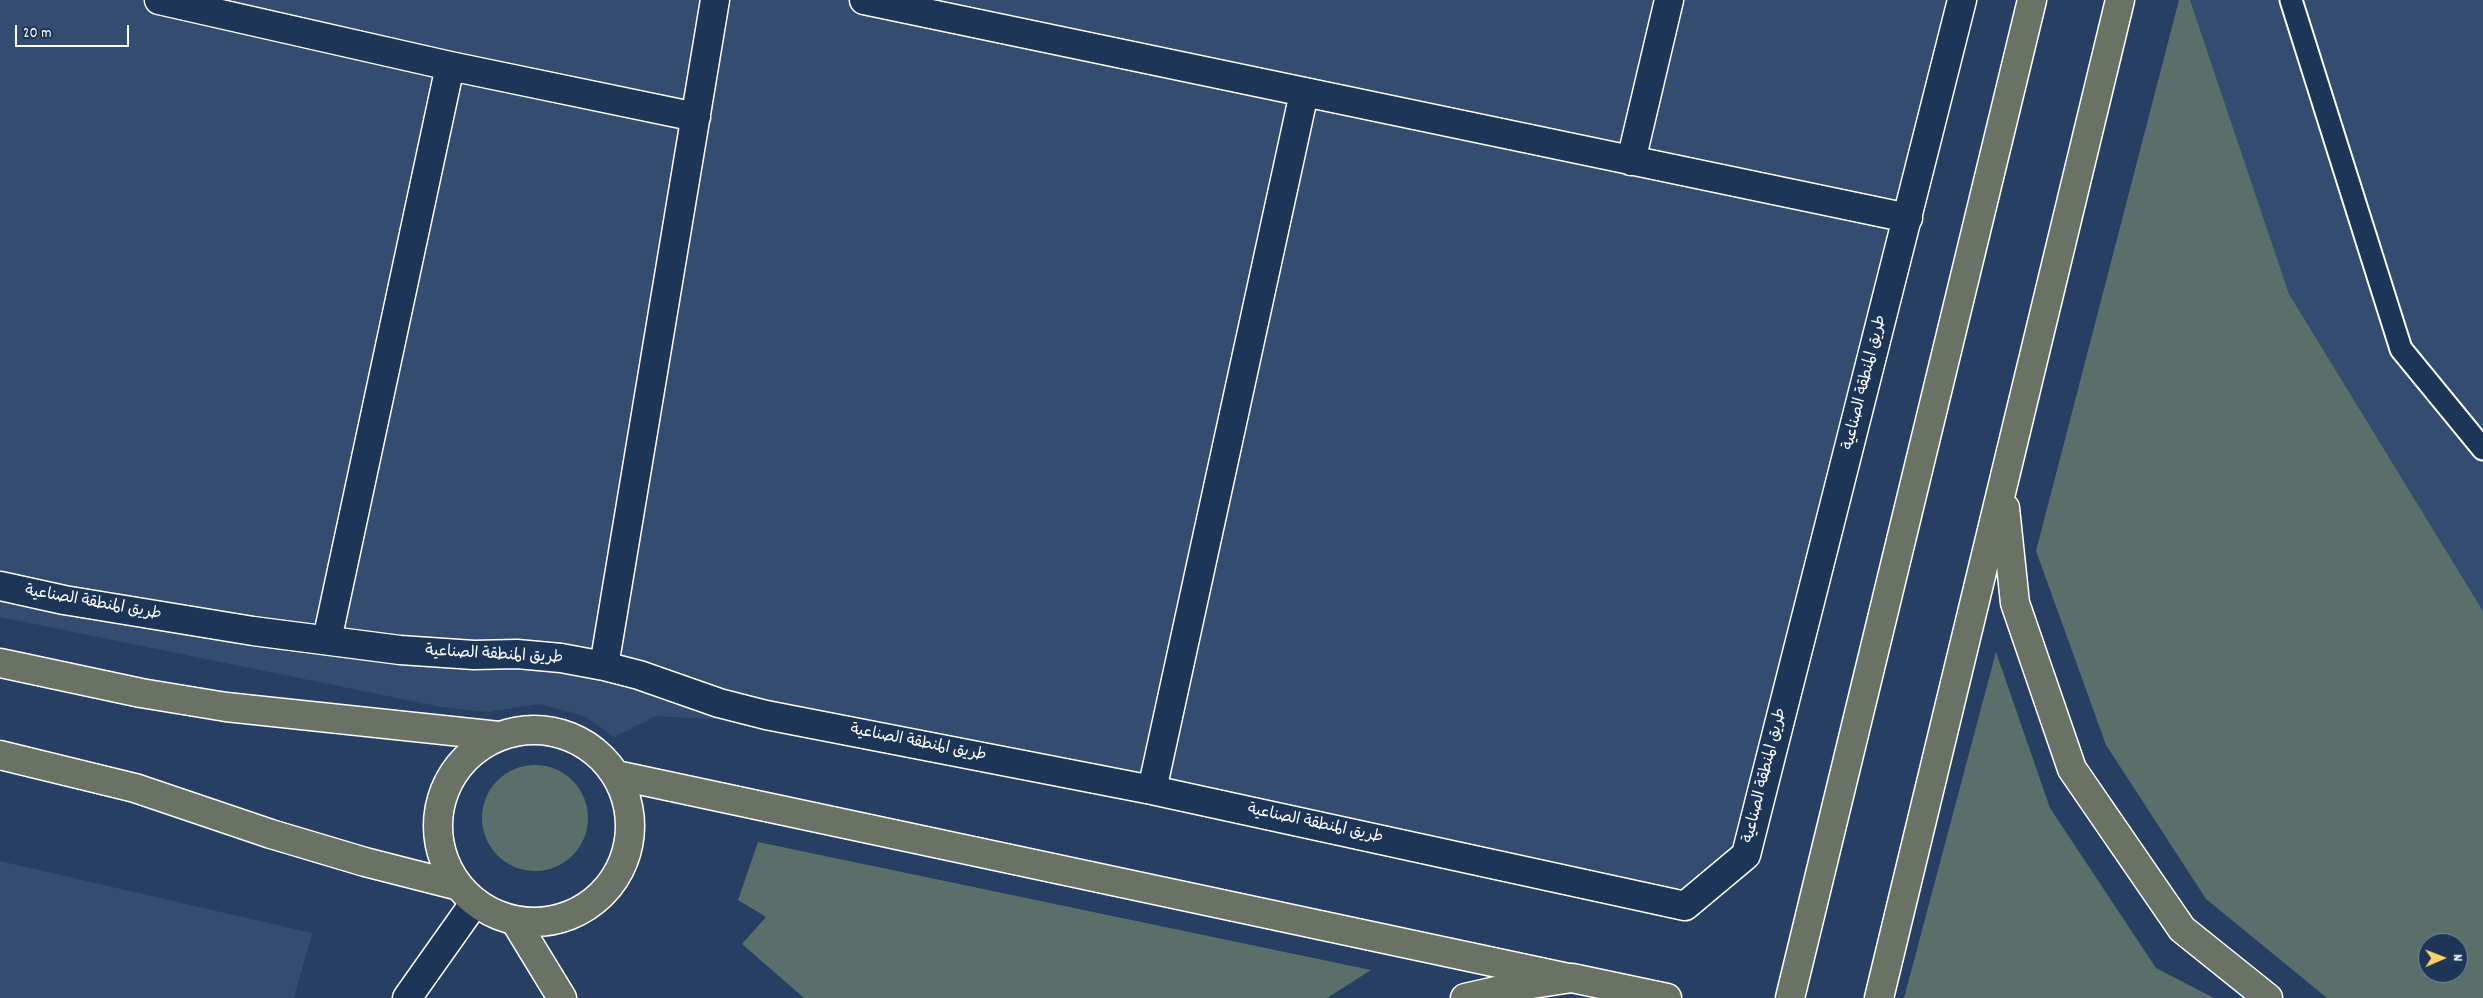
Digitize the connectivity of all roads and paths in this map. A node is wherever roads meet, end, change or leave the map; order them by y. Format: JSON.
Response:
{"nodes":[{"id":1,"x":159,"y":0,"type":"edge"},
{"id":2,"x":715,"y":0,"type":"edge"},
{"id":3,"x":864,"y":0,"type":"edge"},
{"id":4,"x":1669,"y":0,"type":"edge"},
{"id":5,"x":1962,"y":0,"type":"edge"},
{"id":6,"x":2032,"y":0,"type":"edge"},
{"id":7,"x":2120,"y":0,"type":"edge"},
{"id":8,"x":2291,"y":0,"type":"edge"},
{"id":9,"x":450,"y":66,"type":"junction"},
{"id":10,"x":1304,"y":93,"type":"junction"},
{"id":11,"x":696,"y":117,"type":"junction"},
{"id":12,"x":1631,"y":161,"type":"junction"},
{"id":13,"x":1908,"y":218,"type":"junction"},
{"id":14,"x":2483,"y":449,"type":"edge"},
{"id":15,"x":2003,"y":487,"type":"junction"},
{"id":16,"x":0,"y":586,"type":"edge"},
{"id":17,"x":327,"y":640,"type":"junction"},
{"id":18,"x":0,"y":662,"type":"edge"},
{"id":19,"x":604,"y":666,"type":"junction"},
{"id":20,"x":499,"y":736,"type":"junction"},
{"id":21,"x":0,"y":755,"type":"edge"},
{"id":22,"x":616,"y":775,"type":"junction"},
{"id":23,"x":1152,"y":790,"type":"junction"},
{"id":24,"x":467,"y":894,"type":"junction"},
{"id":25,"x":515,"y":921,"type":"junction"},
{"id":26,"x":1572,"y":978,"type":"junction"},
{"id":27,"x":407,"y":998,"type":"edge"},
{"id":28,"x":562,"y":998,"type":"edge"},
{"id":29,"x":1465,"y":998,"type":"edge"},
{"id":30,"x":1667,"y":998,"type":"edge"},
{"id":31,"x":1790,"y":998,"type":"edge"},
{"id":32,"x":1879,"y":998,"type":"edge"},
{"id":33,"x":2268,"y":998,"type":"edge"}],
"edges":[{"from":1,"to":9,"type":"street"},
{"from":2,"to":11,"type":"street"},
{"from":3,"to":10,"type":"street"},
{"from":4,"to":12,"type":"street"},
{"from":5,"to":13,"type":"street","name":"طريق المنطقة الصناعية"},
{"from":6,"to":31,"type":"main road"},
{"from":7,"to":15,"type":"main road"},
{"from":8,"to":14,"type":"lane"},
{"from":9,"to":11,"type":"street"},
{"from":9,"to":17,"type":"street"},
{"from":10,"to":12,"type":"street"},
{"from":10,"to":23,"type":"street"},
{"from":11,"to":19,"type":"street"},
{"from":12,"to":13,"type":"street"},
{"from":13,"to":23,"type":"street","name":"طريق المنطقة الصناعية"},
{"from":15,"to":32,"type":"main road"},
{"from":15,"to":33,"type":"main road"},
{"from":16,"to":17,"type":"street","name":"طريق المنطقة الصناعية"},
{"from":17,"to":19,"type":"street","name":"طريق المنطقة الصناعية"},
{"from":18,"to":20,"type":"main road"},
{"from":19,"to":23,"type":"street","name":"طريق المنطقة الصناعية"},
{"from":20,"to":22,"type":"main road"},
{"from":20,"to":24,"type":"main road"},
{"from":21,"to":24,"type":"main road"},
{"from":22,"to":25,"type":"main road"},
{"from":22,"to":26,"type":"main road"},
{"from":24,"to":25,"type":"main road"},
{"from":24,"to":27,"type":"street"},
{"from":25,"to":28,"type":"main road"},
{"from":26,"to":29,"type":"main road"},
{"from":26,"to":30,"type":"main road"}]}
